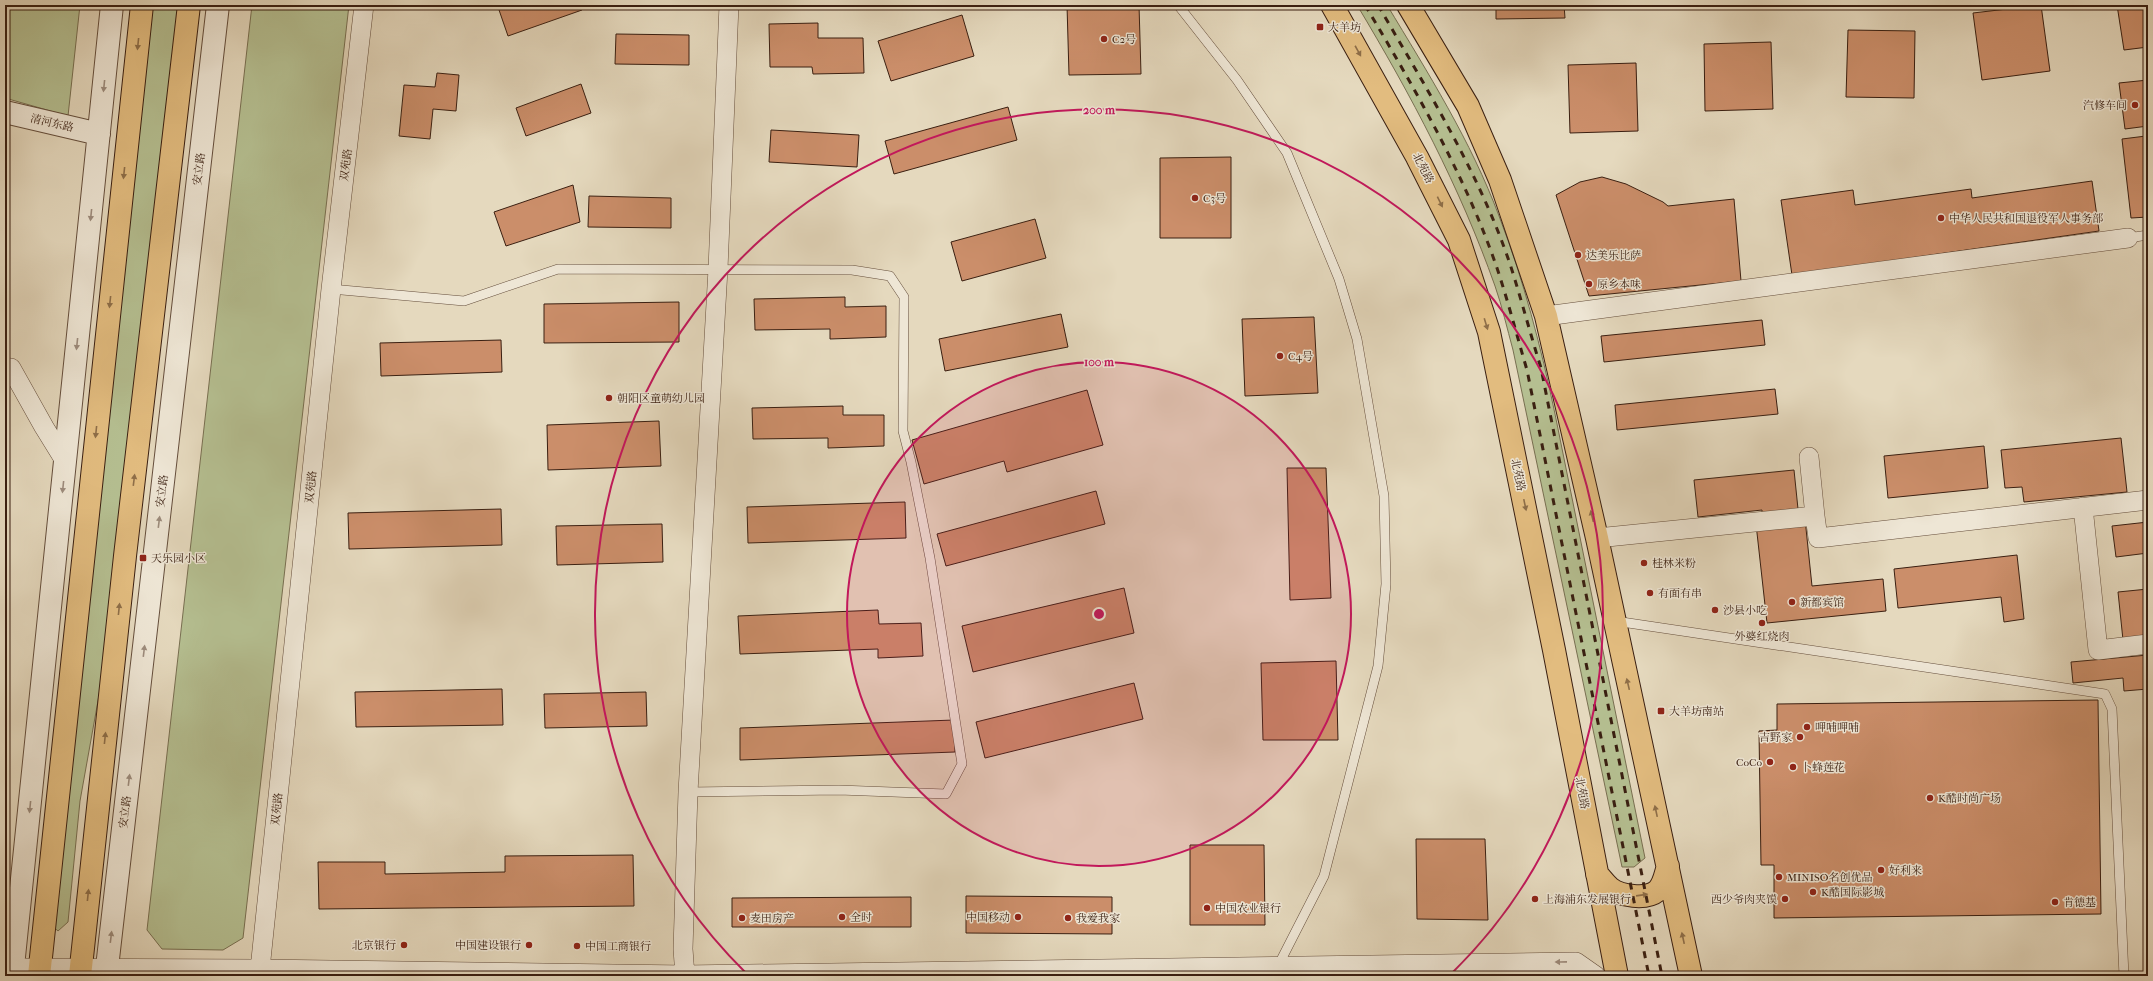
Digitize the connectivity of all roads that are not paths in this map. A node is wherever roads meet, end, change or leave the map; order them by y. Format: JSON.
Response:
{"nodes":[{"id":1,"x":112,"y":5,"type":"edge"},
{"id":2,"x":142,"y":5,"type":"edge"},
{"id":3,"x":189,"y":5,"type":"edge"},
{"id":4,"x":218,"y":5,"type":"edge"},
{"id":5,"x":364,"y":5,"type":"edge"},
{"id":6,"x":729,"y":5,"type":"edge"},
{"id":7,"x":1178,"y":5,"type":"edge"},
{"id":8,"x":1332,"y":5,"type":"edge"},
{"id":9,"x":1408,"y":5,"type":"edge"},
{"id":10,"x":5,"y":112,"type":"edge"},
{"id":11,"x":99,"y":134,"type":"junction"},
{"id":12,"x":2148,"y":235,"type":"edge"},
{"id":13,"x":2128,"y":238,"type":"joint"},
{"id":14,"x":718,"y":269,"type":"junction"},
{"id":15,"x":331,"y":289,"type":"junction"},
{"id":16,"x":1546,"y":316,"type":"junction"},
{"id":17,"x":5,"y":367,"type":"edge"},
{"id":18,"x":1809,"y":457,"type":"dead end"},
{"id":19,"x":65,"y":461,"type":"junction"},
{"id":20,"x":2148,"y":500,"type":"edge"},
{"id":21,"x":2082,"y":507,"type":"junction"},
{"id":22,"x":1815,"y":516,"type":"junction"},
{"id":23,"x":1597,"y":538,"type":"junction"},
{"id":24,"x":1614,"y":620,"type":"junction"},
{"id":25,"x":2148,"y":644,"type":"edge"},
{"id":26,"x":688,"y":792,"type":"junction"},
{"id":27,"x":1668,"y":866,"type":"junction"},
{"id":28,"x":1597,"y":874,"type":"junction"},
{"id":29,"x":260,"y":969,"type":"junction"},
{"id":30,"x":10,"y":971,"type":"edge"},
{"id":31,"x":1275,"y":971,"type":"edge"},
{"id":32,"x":39,"y":972,"type":"edge"},
{"id":33,"x":80,"y":972,"type":"edge"},
{"id":34,"x":107,"y":973,"type":"edge"},
{"id":35,"x":685,"y":975,"type":"edge"},
{"id":36,"x":1596,"y":976,"type":"edge"},
{"id":37,"x":1617,"y":976,"type":"edge"},
{"id":38,"x":1691,"y":976,"type":"edge"},
{"id":39,"x":2124,"y":976,"type":"edge"}],
"edges":[{"from":1,"to":11,"type":"street","one_way":true},
{"from":2,"to":32,"type":"main road","one_way":true},
{"from":33,"to":3,"type":"main road","one_way":true},
{"from":34,"to":4,"type":"street","name":"安立路","one_way":true},
{"from":5,"to":15,"type":"street","name":"双苑路"},
{"from":6,"to":14,"type":"street"},
{"from":7,"to":31,"type":"lane"},
{"from":8,"to":28,"type":"main road","name":"北苑路","one_way":true},
{"from":9,"to":16,"type":"main road"},
{"from":10,"to":11,"type":"street","name":"清河东路"},
{"from":11,"to":19,"type":"street","one_way":true},
{"from":12,"to":13,"type":"lane"},
{"from":13,"to":16,"type":"street"},
{"from":14,"to":15,"type":"lane"},
{"from":14,"to":26,"type":"street"},
{"from":14,"to":26,"type":"lane"},
{"from":15,"to":29,"type":"street","name":"双苑路"},
{"from":23,"to":16,"type":"main road","one_way":true},
{"from":17,"to":19,"type":"street"},
{"from":18,"to":22,"type":"street"},
{"from":19,"to":30,"type":"street","one_way":true},
{"from":20,"to":21,"type":"street"},
{"from":21,"to":22,"type":"street"},
{"from":21,"to":25,"type":"street"},
{"from":22,"to":23,"type":"street"},
{"from":23,"to":24,"type":"main road"},
{"from":27,"to":24,"type":"main road","one_way":true},
{"from":24,"to":39,"type":"lane"},
{"from":26,"to":35,"type":"street"},
{"from":28,"to":27,"type":"main road","one_way":true},
{"from":38,"to":27,"type":"main road","one_way":true},
{"from":28,"to":37,"type":"main road","name":"北苑路"},
{"from":29,"to":34,"type":"street"},
{"from":29,"to":35,"type":"street"},
{"from":30,"to":32,"type":"street"},
{"from":31,"to":35,"type":"street"},
{"from":36,"to":31,"type":"street","one_way":true},
{"from":32,"to":33,"type":"street"},
{"from":33,"to":34,"type":"street"}]}
